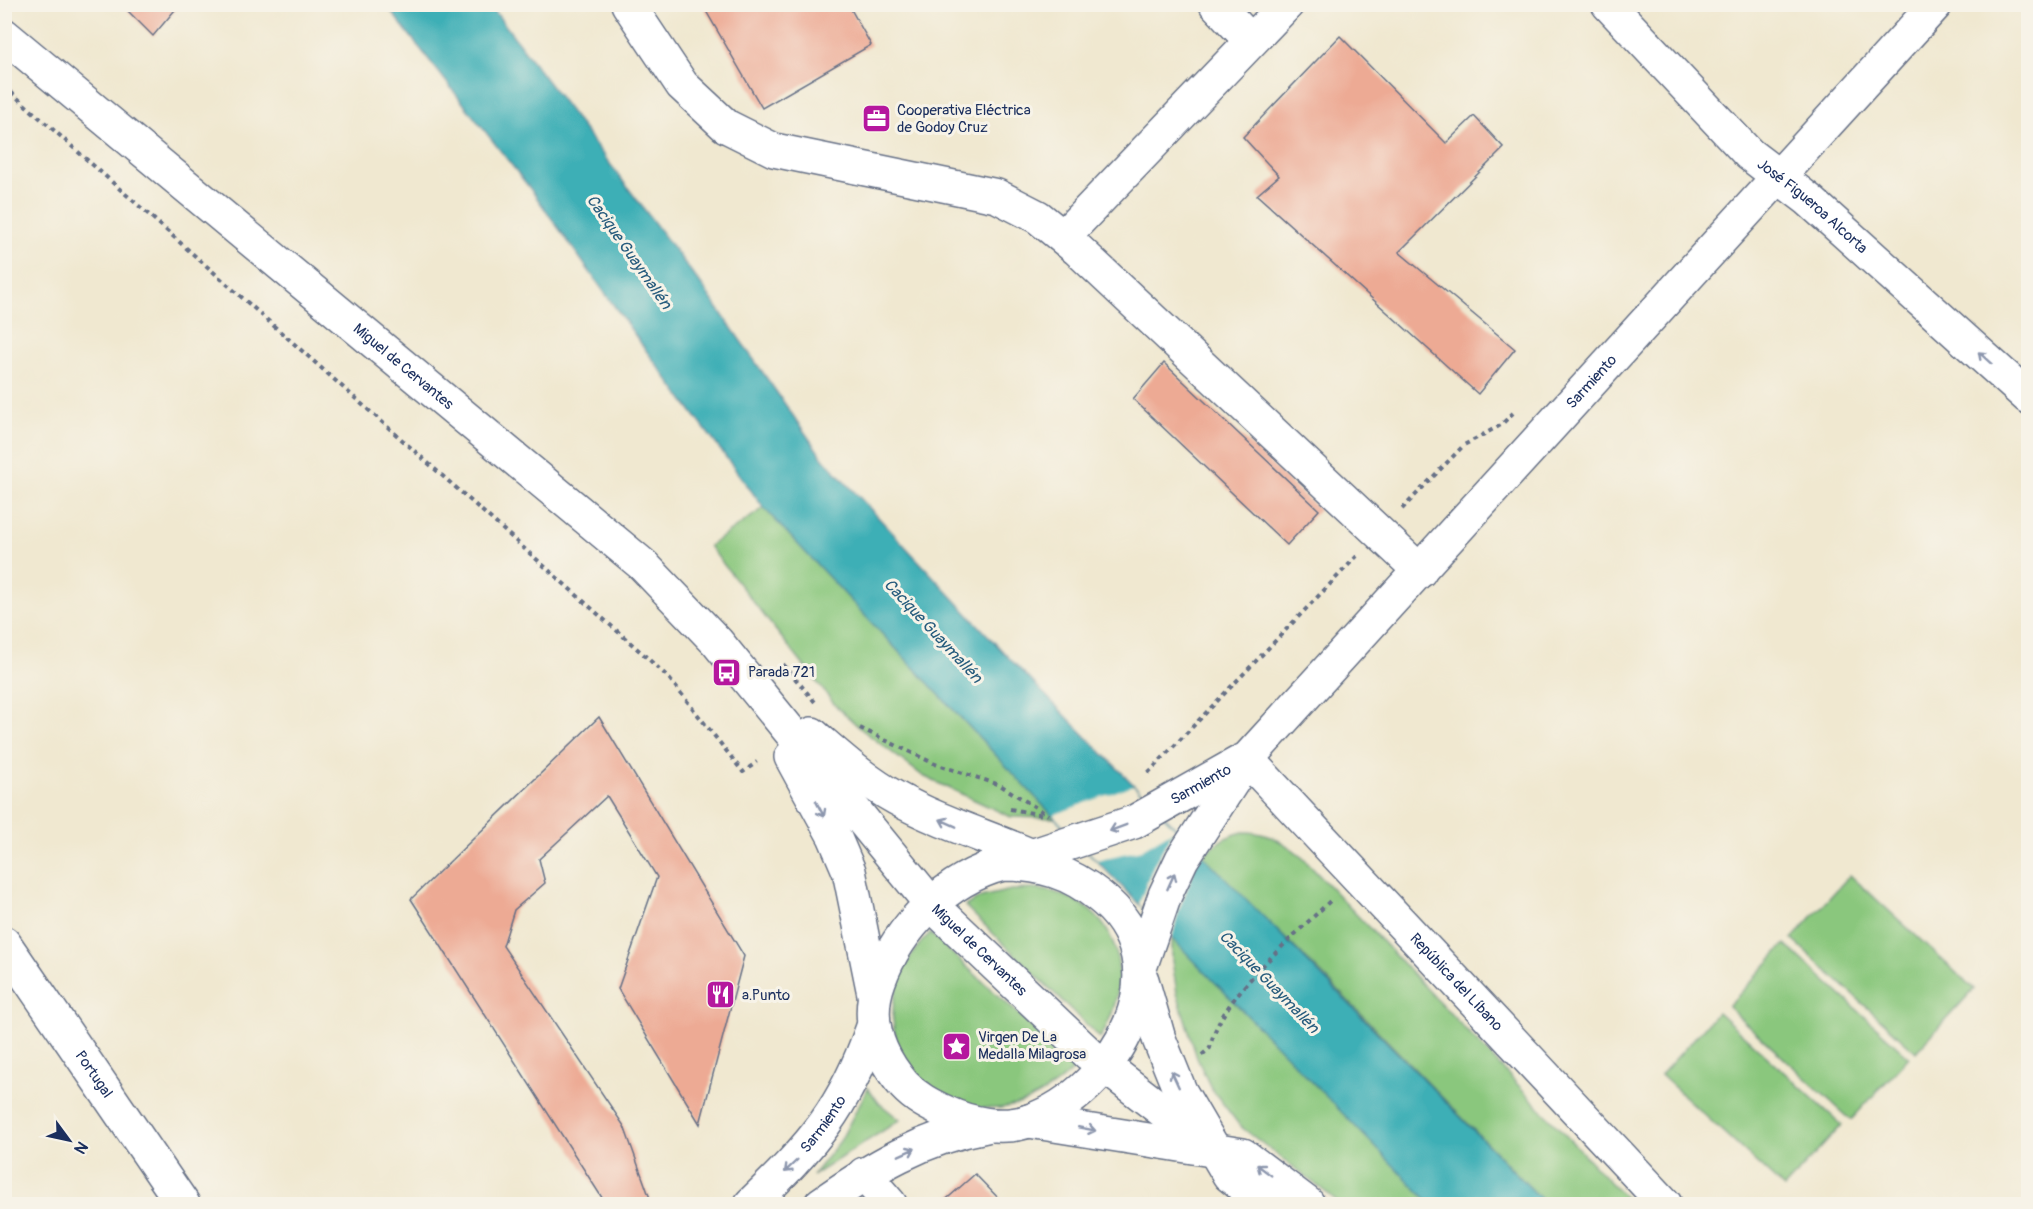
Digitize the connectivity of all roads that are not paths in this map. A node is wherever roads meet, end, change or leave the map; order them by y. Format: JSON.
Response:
{"nodes":[{"id":1,"x":628,"y":4,"type":"edge"},
{"id":2,"x":1216,"y":4,"type":"edge"},
{"id":3,"x":1287,"y":4,"type":"edge"},
{"id":4,"x":1608,"y":4,"type":"edge"},
{"id":5,"x":1936,"y":4,"type":"edge"},
{"id":6,"x":4,"y":35,"type":"edge"},
{"id":7,"x":1251,"y":41,"type":"junction"},
{"id":8,"x":1779,"y":179,"type":"junction"},
{"id":9,"x":1063,"y":237,"type":"junction"},
{"id":10,"x":2028,"y":397,"type":"edge"},
{"id":11,"x":1420,"y":571,"type":"junction"},
{"id":12,"x":798,"y":725,"type":"junction"},
{"id":13,"x":1247,"y":759,"type":"junction"},
{"id":14,"x":1063,"y":839,"type":"junction"},
{"id":15,"x":1013,"y":855,"type":"junction"},
{"id":16,"x":931,"y":904,"type":"junction"},
{"id":17,"x":4,"y":943,"type":"edge"},
{"id":18,"x":1142,"y":972,"type":"junction"},
{"id":19,"x":874,"y":995,"type":"junction"},
{"id":20,"x":873,"y":1027,"type":"junction"},
{"id":21,"x":1104,"y":1066,"type":"junction"},
{"id":22,"x":1029,"y":1121,"type":"junction"},
{"id":23,"x":994,"y":1125,"type":"junction"},
{"id":24,"x":1212,"y":1149,"type":"junction"},
{"id":25,"x":864,"y":1174,"type":"junction"},
{"id":26,"x":183,"y":1204,"type":"edge"},
{"id":27,"x":752,"y":1204,"type":"edge"},
{"id":28,"x":821,"y":1204,"type":"edge"},
{"id":29,"x":890,"y":1204,"type":"edge"},
{"id":30,"x":1265,"y":1204,"type":"edge"},
{"id":31,"x":1308,"y":1204,"type":"edge"},
{"id":32,"x":1665,"y":1204,"type":"edge"}],
"edges":[{"from":1,"to":9,"type":"main road"},
{"from":2,"to":7,"type":"main road"},
{"from":3,"to":7,"type":"main road"},
{"from":4,"to":8,"type":"main road","name":"José Figueroa Alcorta"},
{"from":5,"to":8,"type":"main road","name":"Sarmiento"},
{"from":6,"to":12,"type":"main road","name":"Miguel de Cervantes"},
{"from":7,"to":9,"type":"main road"},
{"from":10,"to":8,"type":"main road","name":"José Figueroa Alcorta","one_way":true},
{"from":8,"to":11,"type":"main road","name":"Sarmiento"},
{"from":9,"to":11,"type":"main road"},
{"from":11,"to":13,"type":"main road","name":"Sarmiento"},
{"from":15,"to":12,"type":"main road","name":"Miguel de Cervantes","one_way":true},
{"from":12,"to":16,"type":"main road","name":"Miguel de Cervantes"},
{"from":12,"to":19,"type":"main road","name":"Miguel de Cervantes","one_way":true},
{"from":13,"to":14,"type":"main road","name":"Sarmiento","one_way":true},
{"from":18,"to":13,"type":"main road","name":"Sarmiento","one_way":true},
{"from":13,"to":32,"type":"main road","name":"República del Líbano"},
{"from":14,"to":15,"type":"main road"},
{"from":14,"to":18,"type":"main road","name":"Miguel de Cervantes"},
{"from":15,"to":16,"type":"main road"},
{"from":16,"to":19,"type":"main road"},
{"from":16,"to":21,"type":"main road","name":"Miguel de Cervantes"},
{"from":17,"to":26,"type":"main road","name":"Portugal"},
{"from":18,"to":21,"type":"main road"},
{"from":24,"to":18,"type":"main road","name":"Miguel de Cervantes","one_way":true},
{"from":19,"to":20,"type":"main road"},
{"from":20,"to":23,"type":"main road"},
{"from":20,"to":27,"type":"main road","name":"Sarmiento","one_way":true},
{"from":21,"to":22,"type":"main road"},
{"from":21,"to":24,"type":"main road","name":"Miguel de Cervantes"},
{"from":22,"to":23,"type":"main road"},
{"from":22,"to":24,"type":"main road","name":"Miguel de Cervantes","one_way":true},
{"from":25,"to":23,"type":"main road","one_way":true},
{"from":24,"to":30,"type":"main road","name":"Miguel de Cervantes"},
{"from":31,"to":24,"type":"main road","name":"Miguel de Cervantes","one_way":true},
{"from":25,"to":28,"type":"main road"},
{"from":25,"to":29,"type":"main road"}]}
